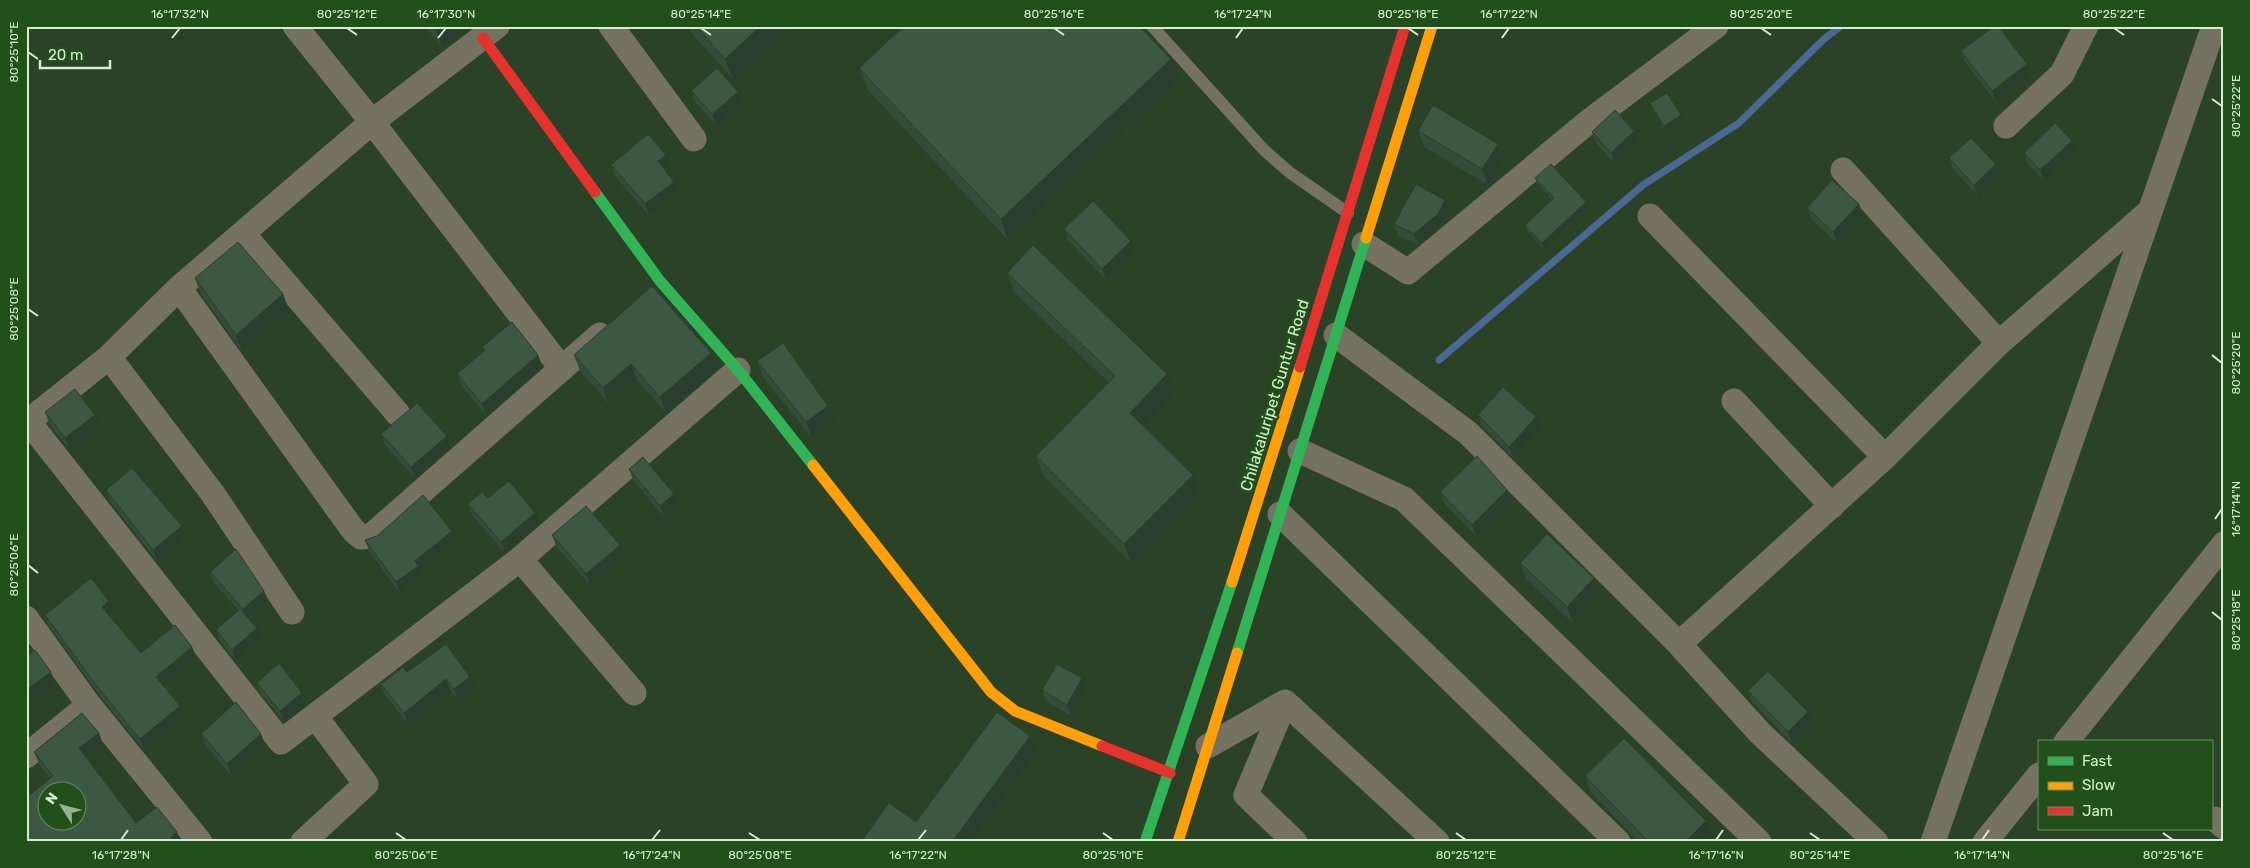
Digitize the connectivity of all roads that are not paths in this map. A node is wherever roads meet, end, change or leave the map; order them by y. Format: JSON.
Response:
{"nodes":[{"id":1,"x":295,"y":26,"type":"edge"},
{"id":2,"x":611,"y":26,"type":"edge"},
{"id":3,"x":1152,"y":26,"type":"edge"},
{"id":4,"x":1405,"y":26,"type":"edge"},
{"id":5,"x":1432,"y":26,"type":"edge"},
{"id":6,"x":1716,"y":26,"type":"edge"},
{"id":7,"x":2086,"y":26,"type":"edge"},
{"id":8,"x":2214,"y":26,"type":"edge"},
{"id":9,"x":490,"y":32,"type":"edge"},
{"id":10,"x":372,"y":122,"type":"junction"},
{"id":11,"x":2006,"y":126,"type":"dead end"},
{"id":12,"x":694,"y":139,"type":"dead end"},
{"id":13,"x":1843,"y":170,"type":"dead end"},
{"id":14,"x":2151,"y":210,"type":"junction"},
{"id":15,"x":1348,"y":213,"type":"junction"},
{"id":16,"x":1650,"y":216,"type":"dead end"},
{"id":17,"x":243,"y":234,"type":"junction"},
{"id":18,"x":1364,"y":244,"type":"junction"},
{"id":19,"x":179,"y":288,"type":"junction"},
{"id":20,"x":618,"y":319,"type":"edge"},
{"id":21,"x":1336,"y":335,"type":"junction"},
{"id":22,"x":1999,"y":343,"type":"junction"},
{"id":23,"x":109,"y":357,"type":"junction"},
{"id":24,"x":562,"y":369,"type":"junction"},
{"id":25,"x":738,"y":370,"type":"junction"},
{"id":26,"x":1734,"y":401,"type":"dead end"},
{"id":27,"x":398,"y":414,"type":"dead end"},
{"id":28,"x":27,"y":422,"type":"edge"},
{"id":29,"x":1300,"y":451,"type":"junction"},
{"id":30,"x":1885,"y":457,"type":"junction"},
{"id":31,"x":1832,"y":506,"type":"junction"},
{"id":32,"x":1280,"y":514,"type":"junction"},
{"id":33,"x":2224,"y":544,"type":"edge"},
{"id":34,"x":520,"y":558,"type":"junction"},
{"id":35,"x":292,"y":612,"type":"dead end"},
{"id":36,"x":26,"y":618,"type":"edge"},
{"id":37,"x":1679,"y":644,"type":"junction"},
{"id":38,"x":634,"y":693,"type":"dead end"},
{"id":39,"x":1285,"y":702,"type":"junction"},
{"id":40,"x":89,"y":705,"type":"junction"},
{"id":41,"x":315,"y":716,"type":"junction"},
{"id":42,"x":2068,"y":740,"type":"edge"},
{"id":43,"x":1208,"y":746,"type":"junction"},
{"id":44,"x":26,"y":756,"type":"edge"},
{"id":45,"x":1170,"y":773,"type":"junction"},
{"id":46,"x":2038,"y":776,"type":"edge"},
{"id":47,"x":200,"y":842,"type":"edge"},
{"id":48,"x":303,"y":842,"type":"edge"},
{"id":49,"x":1145,"y":842,"type":"edge"},
{"id":50,"x":1178,"y":842,"type":"edge"},
{"id":51,"x":1295,"y":842,"type":"edge"},
{"id":52,"x":1437,"y":842,"type":"edge"},
{"id":53,"x":1618,"y":842,"type":"edge"},
{"id":54,"x":1759,"y":842,"type":"edge"},
{"id":55,"x":1876,"y":842,"type":"edge"},
{"id":56,"x":1933,"y":842,"type":"edge"},
{"id":57,"x":1985,"y":842,"type":"edge"}],
"edges":[{"from":1,"to":10,"type":"street"},
{"from":2,"to":12,"type":"street"},
{"from":3,"to":15,"type":"lane"},
{"from":4,"to":15,"type":"main road","name":"Chilakaluripet Guntur Road"},
{"from":5,"to":18,"type":"main road"},
{"from":6,"to":18,"type":"street"},
{"from":7,"to":11,"type":"street"},
{"from":8,"to":14,"type":"street"},
{"from":9,"to":10,"type":"street"},
{"from":9,"to":25,"type":"main road"},
{"from":10,"to":17,"type":"street"},
{"from":10,"to":24,"type":"street"},
{"from":13,"to":22,"type":"street"},
{"from":14,"to":22,"type":"street"},
{"from":14,"to":56,"type":"street"},
{"from":15,"to":45,"type":"main road","name":"Chilakaluripet Guntur Road"},
{"from":16,"to":30,"type":"street"},
{"from":17,"to":19,"type":"street"},
{"from":17,"to":27,"type":"street"},
{"from":18,"to":21,"type":"main road"},
{"from":19,"to":23,"type":"street"},
{"from":19,"to":24,"type":"street"},
{"from":20,"to":24,"type":"street"},
{"from":21,"to":29,"type":"main road"},
{"from":21,"to":37,"type":"street"},
{"from":22,"to":30,"type":"street"},
{"from":23,"to":28,"type":"street"},
{"from":23,"to":35,"type":"street"},
{"from":25,"to":34,"type":"street"},
{"from":25,"to":45,"type":"main road"},
{"from":26,"to":31,"type":"street"},
{"from":28,"to":41,"type":"street"},
{"from":29,"to":32,"type":"main road"},
{"from":29,"to":54,"type":"street"},
{"from":30,"to":31,"type":"street"},
{"from":31,"to":37,"type":"street"},
{"from":32,"to":43,"type":"main road"},
{"from":32,"to":53,"type":"street"},
{"from":33,"to":42,"type":"street"},
{"from":34,"to":38,"type":"street"},
{"from":34,"to":41,"type":"street"},
{"from":36,"to":40,"type":"street"},
{"from":37,"to":55,"type":"street"},
{"from":39,"to":43,"type":"street"},
{"from":39,"to":51,"type":"street"},
{"from":39,"to":52,"type":"street"},
{"from":40,"to":44,"type":"street"},
{"from":40,"to":47,"type":"street"},
{"from":41,"to":48,"type":"street"},
{"from":43,"to":50,"type":"main road"},
{"from":45,"to":49,"type":"main road","name":"Chilakaluripet Guntur Road"},
{"from":46,"to":57,"type":"street"}]}
